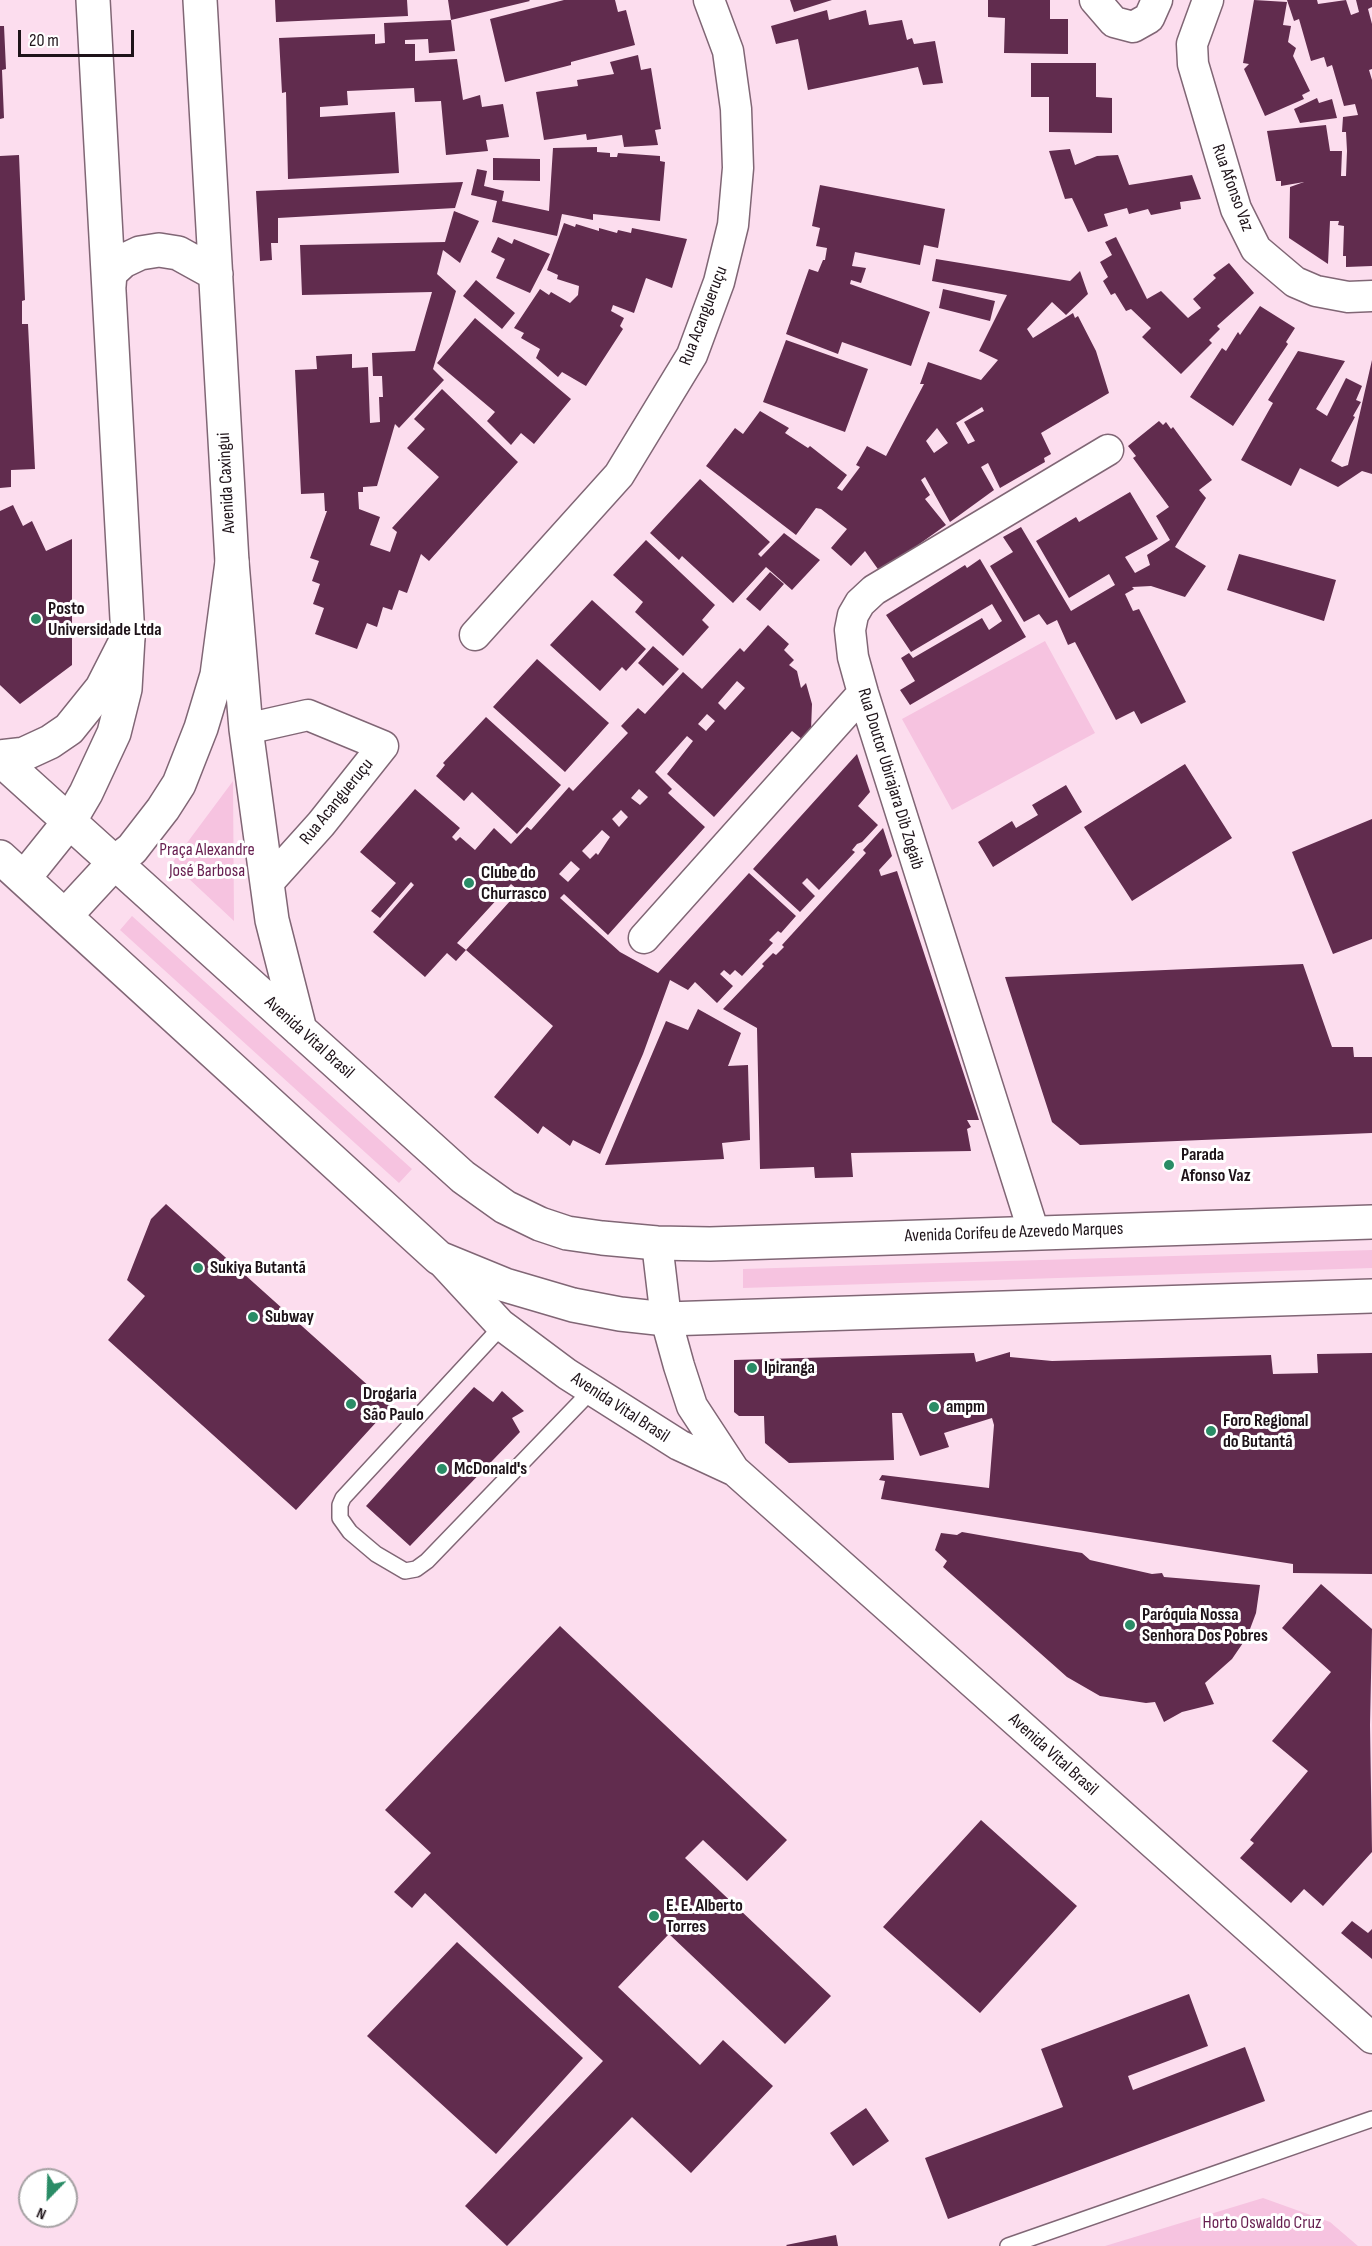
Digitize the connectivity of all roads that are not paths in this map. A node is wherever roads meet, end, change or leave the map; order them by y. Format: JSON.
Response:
{"nodes":[{"id":1,"x":93,"y":0,"type":"edge"},
{"id":2,"x":200,"y":0,"type":"edge"},
{"id":3,"x":709,"y":0,"type":"edge"},
{"id":4,"x":1095,"y":0,"type":"edge"},
{"id":5,"x":1157,"y":0,"type":"edge"},
{"id":6,"x":1208,"y":0,"type":"edge"},
{"id":7,"x":216,"y":274,"type":"junction"},
{"id":8,"x":109,"y":286,"type":"junction"},
{"id":9,"x":1372,"y":296,"type":"edge"},
{"id":10,"x":1108,"y":450,"type":"dead end"},
{"id":11,"x":232,"y":562,"type":"junction"},
{"id":12,"x":474,"y":635,"type":"dead end"},
{"id":13,"x":128,"y":638,"type":"junction"},
{"id":14,"x":863,"y":693,"type":"junction"},
{"id":15,"x":246,"y":729,"type":"junction"},
{"id":16,"x":0,"y":758,"type":"edge"},
{"id":17,"x":69,"y":822,"type":"junction"},
{"id":18,"x":114,"y":863,"type":"junction"},
{"id":19,"x":12,"y":868,"type":"edge"},
{"id":20,"x":267,"y":884,"type":"junction"},
{"id":21,"x":65,"y":916,"type":"junction"},
{"id":22,"x":644,"y":938,"type":"dead end"},
{"id":23,"x":300,"y":1030,"type":"junction"},
{"id":24,"x":1372,"y":1222,"type":"edge"},
{"id":25,"x":1034,"y":1233,"type":"junction"},
{"id":26,"x":657,"y":1243,"type":"junction"},
{"id":27,"x":439,"y":1257,"type":"junction"},
{"id":28,"x":1372,"y":1296,"type":"edge"},
{"id":29,"x":666,"y":1318,"type":"junction"},
{"id":30,"x":502,"y":1326,"type":"junction"},
{"id":31,"x":591,"y":1392,"type":"junction"},
{"id":32,"x":734,"y":1470,"type":"junction"},
{"id":33,"x":1372,"y":2038,"type":"edge"},
{"id":34,"x":1372,"y":2119,"type":"edge"},
{"id":35,"x":1008,"y":2246,"type":"edge"}],
"edges":[{"from":1,"to":8,"type":"main road"},
{"from":2,"to":7,"type":"main road","name":"Avenida Caxingui"},
{"from":3,"to":12,"type":"street","name":"Rua Acangueruçu"},
{"from":4,"to":5,"type":"street"},
{"from":6,"to":9,"type":"street","name":"Rua Afonso Vaz"},
{"from":7,"to":8,"type":"main road"},
{"from":7,"to":11,"type":"main road","name":"Avenida Caxingui"},
{"from":8,"to":13,"type":"main road"},
{"from":10,"to":14,"type":"street","name":"Rua Doutor Ubirajara Dib Zogaib"},
{"from":11,"to":15,"type":"main road"},
{"from":11,"to":18,"type":"main road","name":"Avenida Caxingui"},
{"from":13,"to":16,"type":"main road"},
{"from":13,"to":17,"type":"main road"},
{"from":14,"to":22,"type":"street"},
{"from":14,"to":25,"type":"street","name":"Rua Doutor Ubirajara Dib Zogaib"},
{"from":15,"to":20,"type":"main road"},
{"from":15,"to":20,"type":"street","name":"Rua Acangueruçu"},
{"from":16,"to":17,"type":"main road","name":"Avenida Vital Brasil"},
{"from":17,"to":18,"type":"main road","name":"Avenida Vital Brasil"},
{"from":17,"to":19,"type":"main road"},
{"from":18,"to":21,"type":"main road","name":"Avenida Caxingui"},
{"from":18,"to":23,"type":"main road","name":"Avenida Vital Brasil"},
{"from":19,"to":21,"type":"main road","name":"Avenida Vital Brasil"},
{"from":20,"to":23,"type":"main road"},
{"from":21,"to":27,"type":"main road","name":"Avenida Vital Brasil"},
{"from":23,"to":26,"type":"main road","name":"Avenida Vital Brasil"},
{"from":24,"to":25,"type":"main road","name":"Avenida Corifeu de Azevedo Marques"},
{"from":25,"to":26,"type":"main road","name":"Avenida Corifeu de Azevedo Marques"},
{"from":26,"to":29,"type":"street"},
{"from":27,"to":29,"type":"main road","name":"Avenida Vital Brasil"},
{"from":27,"to":30,"type":"street","name":"Avenida Vital Brasil"},
{"from":28,"to":29,"type":"main road"},
{"from":29,"to":32,"type":"street","name":"Avenida Vital Brasil"},
{"from":30,"to":31,"type":"street","name":"Avenida Vital Brasil"},
{"from":30,"to":31,"type":"lane"},
{"from":31,"to":32,"type":"street","name":"Avenida Vital Brasil"},
{"from":32,"to":33,"type":"street","name":"Avenida Vital Brasil"},
{"from":34,"to":35,"type":"lane"}]}
